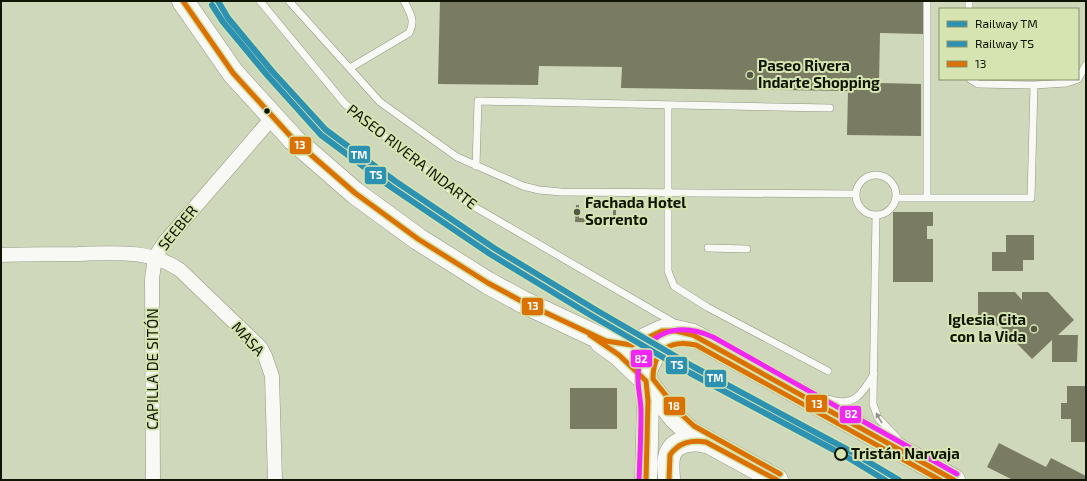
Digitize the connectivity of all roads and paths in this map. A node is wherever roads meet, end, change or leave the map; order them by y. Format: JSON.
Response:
{"nodes":[{"id":1,"x":183,"y":1,"type":"edge"},
{"id":2,"x":260,"y":1,"type":"edge"},
{"id":3,"x":289,"y":1,"type":"edge"},
{"id":4,"x":404,"y":1,"type":"edge"},
{"id":5,"x":928,"y":1,"type":"edge"},
{"id":6,"x":1086,"y":65,"type":"edge"},
{"id":7,"x":350,"y":68,"type":"junction"},
{"id":8,"x":1079,"y":77,"type":"edge"},
{"id":9,"x":972,"y":80,"type":"edge"},
{"id":10,"x":1075,"y":80,"type":"edge"},
{"id":11,"x":1034,"y":85,"type":"junction"},
{"id":12,"x":668,"y":105,"type":"junction"},
{"id":13,"x":830,"y":108,"type":"dead end"},
{"id":14,"x":272,"y":118,"type":"junction"},
{"id":15,"x":476,"y":166,"type":"junction"},
{"id":16,"x":668,"y":192,"type":"junction"},
{"id":17,"x":855,"y":194,"type":"junction"},
{"id":18,"x":896,"y":198,"type":"junction"},
{"id":19,"x":927,"y":198,"type":"junction"},
{"id":20,"x":876,"y":215,"type":"junction"},
{"id":21,"x":708,"y":248,"type":"dead end"},
{"id":22,"x":747,"y":248,"type":"dead end"},
{"id":23,"x":1,"y":255,"type":"edge"},
{"id":24,"x":156,"y":258,"type":"junction"},
{"id":25,"x":593,"y":336,"type":"junction"},
{"id":26,"x":699,"y":338,"type":"junction"},
{"id":27,"x":828,"y":371,"type":"dead end"},
{"id":28,"x":875,"y":372,"type":"junction"},
{"id":29,"x":646,"y":381,"type":"junction"},
{"id":30,"x":784,"y":384,"type":"junction"},
{"id":31,"x":706,"y":442,"type":"junction"},
{"id":32,"x":927,"y":464,"type":"junction"},
{"id":33,"x":153,"y":480,"type":"edge"},
{"id":34,"x":275,"y":480,"type":"edge"},
{"id":35,"x":646,"y":480,"type":"edge"},
{"id":36,"x":669,"y":480,"type":"edge"},
{"id":37,"x":778,"y":480,"type":"edge"},
{"id":38,"x":954,"y":480,"type":"edge"}],
"edges":[{"from":1,"to":14,"type":"main road"},
{"from":2,"to":26,"type":"lane","name":"PASEO RIVERA INDARTE"},
{"from":3,"to":7,"type":"lane"},
{"from":4,"to":7,"type":"lane"},
{"from":5,"to":19,"type":"lane"},
{"from":6,"to":8,"type":"lane"},
{"from":7,"to":15,"type":"lane"},
{"from":9,"to":11,"type":"lane"},
{"from":10,"to":11,"type":"lane"},
{"from":11,"to":19,"type":"lane"},
{"from":12,"to":13,"type":"lane"},
{"from":12,"to":15,"type":"lane"},
{"from":12,"to":16,"type":"lane"},
{"from":14,"to":24,"type":"street","name":"SEEBER"},
{"from":14,"to":25,"type":"main road"},
{"from":15,"to":16,"type":"lane"},
{"from":16,"to":17,"type":"lane"},
{"from":16,"to":27,"type":"lane"},
{"from":17,"to":18,"type":"lane"},
{"from":17,"to":20,"type":"lane"},
{"from":18,"to":19,"type":"lane"},
{"from":18,"to":20,"type":"lane"},
{"from":20,"to":28,"type":"lane"},
{"from":21,"to":22,"type":"lane"},
{"from":23,"to":24,"type":"street","name":"SEEBER"},
{"from":24,"to":33,"type":"street","name":"CAPILLA DE SITÓN"},
{"from":24,"to":34,"type":"street","name":"MASA"},
{"from":25,"to":26,"type":"main road"},
{"from":25,"to":29,"type":"main road"},
{"from":26,"to":29,"type":"main road"},
{"from":26,"to":30,"type":"main road"},
{"from":28,"to":30,"type":"lane"},
{"from":32,"to":28,"type":"lane","one_way":true},
{"from":29,"to":31,"type":"main road"},
{"from":29,"to":35,"type":"main road"},
{"from":30,"to":32,"type":"main road"},
{"from":31,"to":36,"type":"main road"},
{"from":31,"to":37,"type":"main road"},
{"from":32,"to":38,"type":"main road"}]}
